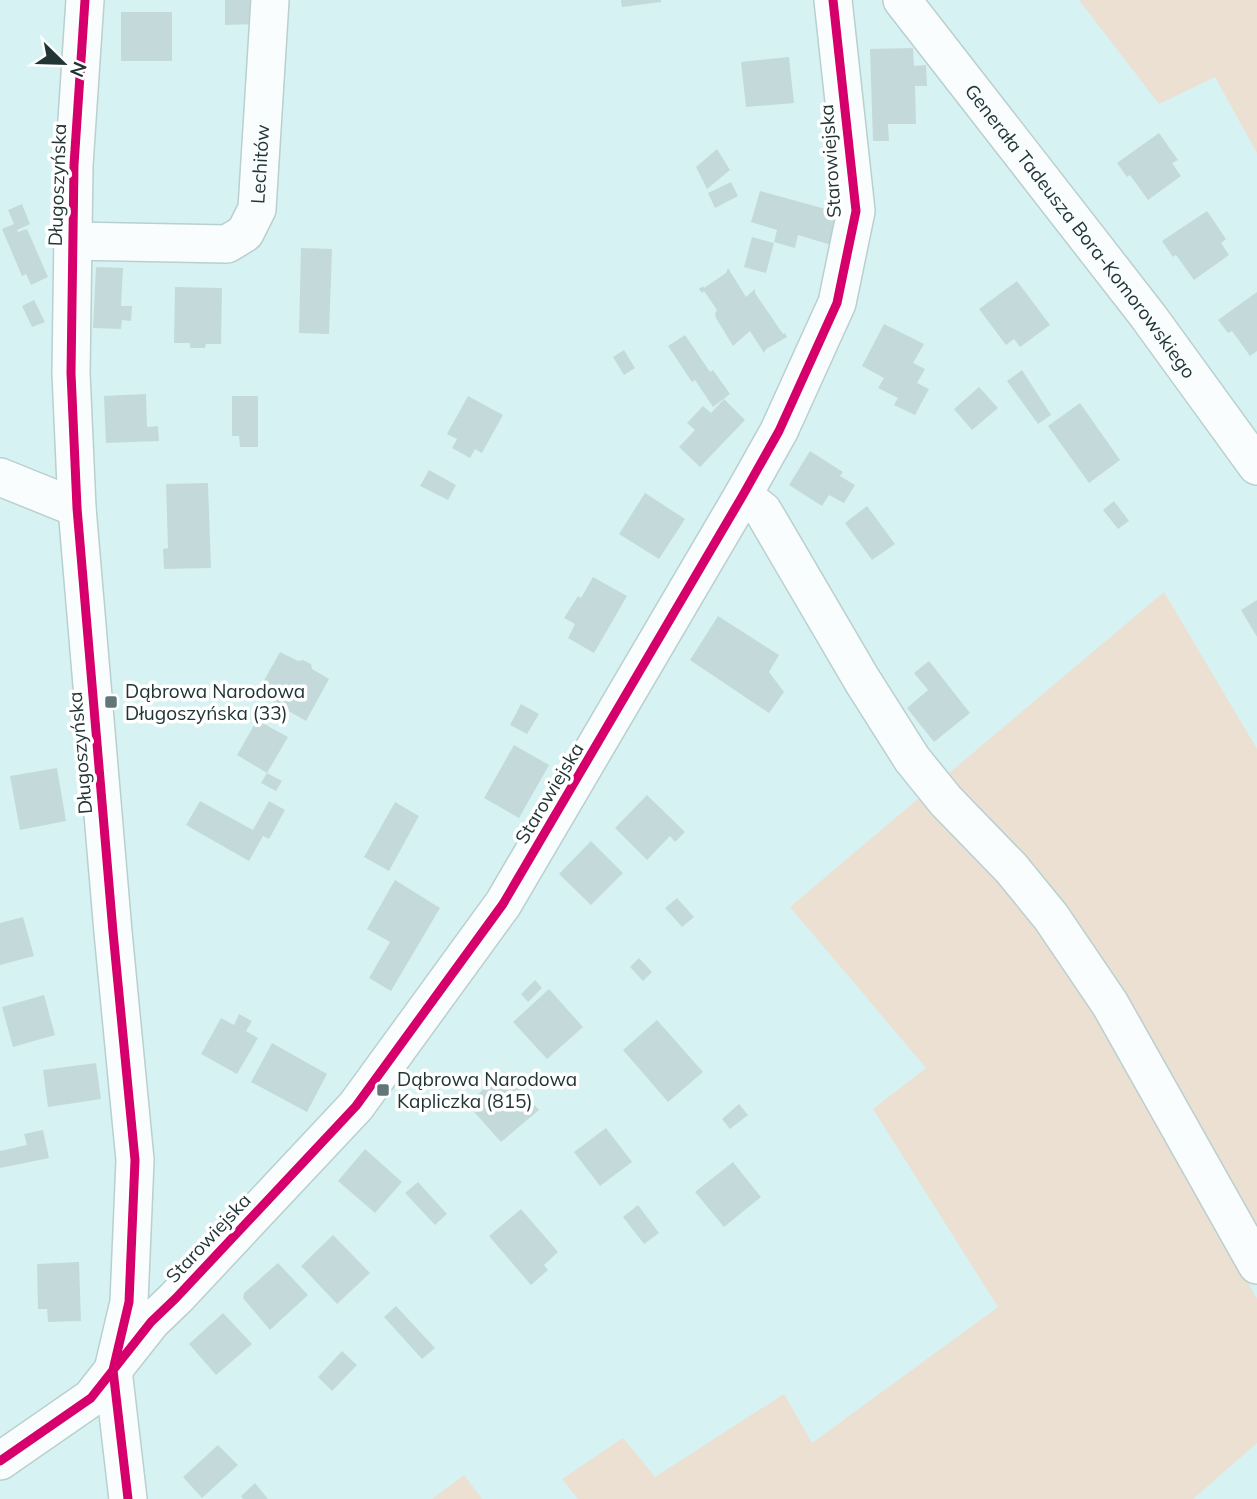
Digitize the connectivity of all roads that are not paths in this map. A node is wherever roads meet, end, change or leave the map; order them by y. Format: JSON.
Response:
{"nodes":[{"id":1,"x":85,"y":0,"type":"edge"},
{"id":2,"x":270,"y":0,"type":"edge"},
{"id":3,"x":833,"y":0,"type":"edge"},
{"id":4,"x":902,"y":0,"type":"edge"},
{"id":5,"x":72,"y":241,"type":"junction"},
{"id":6,"x":1257,"y":466,"type":"edge"},
{"id":7,"x":0,"y":477,"type":"edge"},
{"id":8,"x":743,"y":495,"type":"junction"},
{"id":9,"x":77,"y":508,"type":"junction"},
{"id":10,"x":1257,"y":1265,"type":"edge"},
{"id":11,"x":113,"y":1370,"type":"junction"},
{"id":12,"x":0,"y":1461,"type":"edge"},
{"id":13,"x":128,"y":1499,"type":"edge"}],
"edges":[{"from":1,"to":5,"type":"street","name":"Długoszyńska"},
{"from":2,"to":5,"type":"street","name":"Lechitów"},
{"from":3,"to":8,"type":"street","name":"Starowiejska"},
{"from":4,"to":6,"type":"street","name":"Generała Tadeusza Bora-Komorowskiego"},
{"from":5,"to":9,"type":"street","name":"Długoszyńska"},
{"from":7,"to":9,"type":"street"},
{"from":8,"to":10,"type":"street"},
{"from":8,"to":11,"type":"street","name":"Starowiejska"},
{"from":9,"to":11,"type":"street","name":"Długoszyńska"},
{"from":11,"to":12,"type":"street","name":"Starowiejska"},
{"from":11,"to":13,"type":"street","name":"Długoszyńska"}]}
